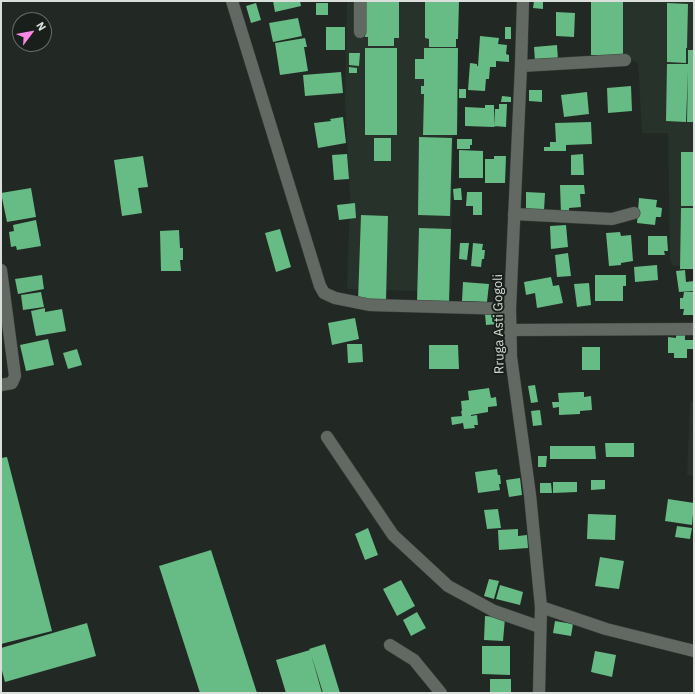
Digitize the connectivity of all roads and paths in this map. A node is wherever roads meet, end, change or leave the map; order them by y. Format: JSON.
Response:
{"nodes":[{"id":1,"x":232,"y":1,"type":"edge"},
{"id":2,"x":360,"y":1,"type":"edge"},
{"id":3,"x":523,"y":1,"type":"edge"},
{"id":4,"x":360,"y":32,"type":"dead end"},
{"id":5,"x":625,"y":60,"type":"dead end"},
{"id":6,"x":521,"y":66,"type":"junction"},
{"id":7,"x":634,"y":213,"type":"dead end"},
{"id":8,"x":514,"y":214,"type":"junction"},
{"id":9,"x":1,"y":270,"type":"edge"},
{"id":10,"x":510,"y":309,"type":"junction"},
{"id":11,"x":694,"y":329,"type":"edge"},
{"id":12,"x":511,"y":330,"type":"junction"},
{"id":13,"x":1,"y":385,"type":"edge"},
{"id":14,"x":327,"y":437,"type":"dead end"},
{"id":15,"x":541,"y":606,"type":"junction"},
{"id":16,"x":540,"y":627,"type":"junction"},
{"id":17,"x":390,"y":644,"type":"dead end"},
{"id":18,"x":694,"y":651,"type":"edge"},
{"id":19,"x":441,"y":693,"type":"edge"},
{"id":20,"x":539,"y":693,"type":"edge"}],
"edges":[{"from":1,"to":10,"type":"street"},
{"from":2,"to":4,"type":"street"},
{"from":3,"to":6,"type":"street","name":"Rruga Asti Gogoli"},
{"from":5,"to":6,"type":"street"},
{"from":6,"to":8,"type":"street","name":"Rruga Asti Gogoli"},
{"from":7,"to":8,"type":"street"},
{"from":8,"to":10,"type":"street","name":"Rruga Asti Gogoli"},
{"from":9,"to":13,"type":"street"},
{"from":10,"to":12,"type":"street","name":"Rruga Asti Gogoli"},
{"from":11,"to":12,"type":"street"},
{"from":12,"to":15,"type":"street","name":"Rruga Asti Gogoli"},
{"from":14,"to":16,"type":"street"},
{"from":15,"to":16,"type":"street","name":"Rruga Asti Gogoli"},
{"from":15,"to":18,"type":"street"},
{"from":16,"to":20,"type":"street","name":"Rruga Asti Gogoli"},
{"from":17,"to":19,"type":"street"}]}
